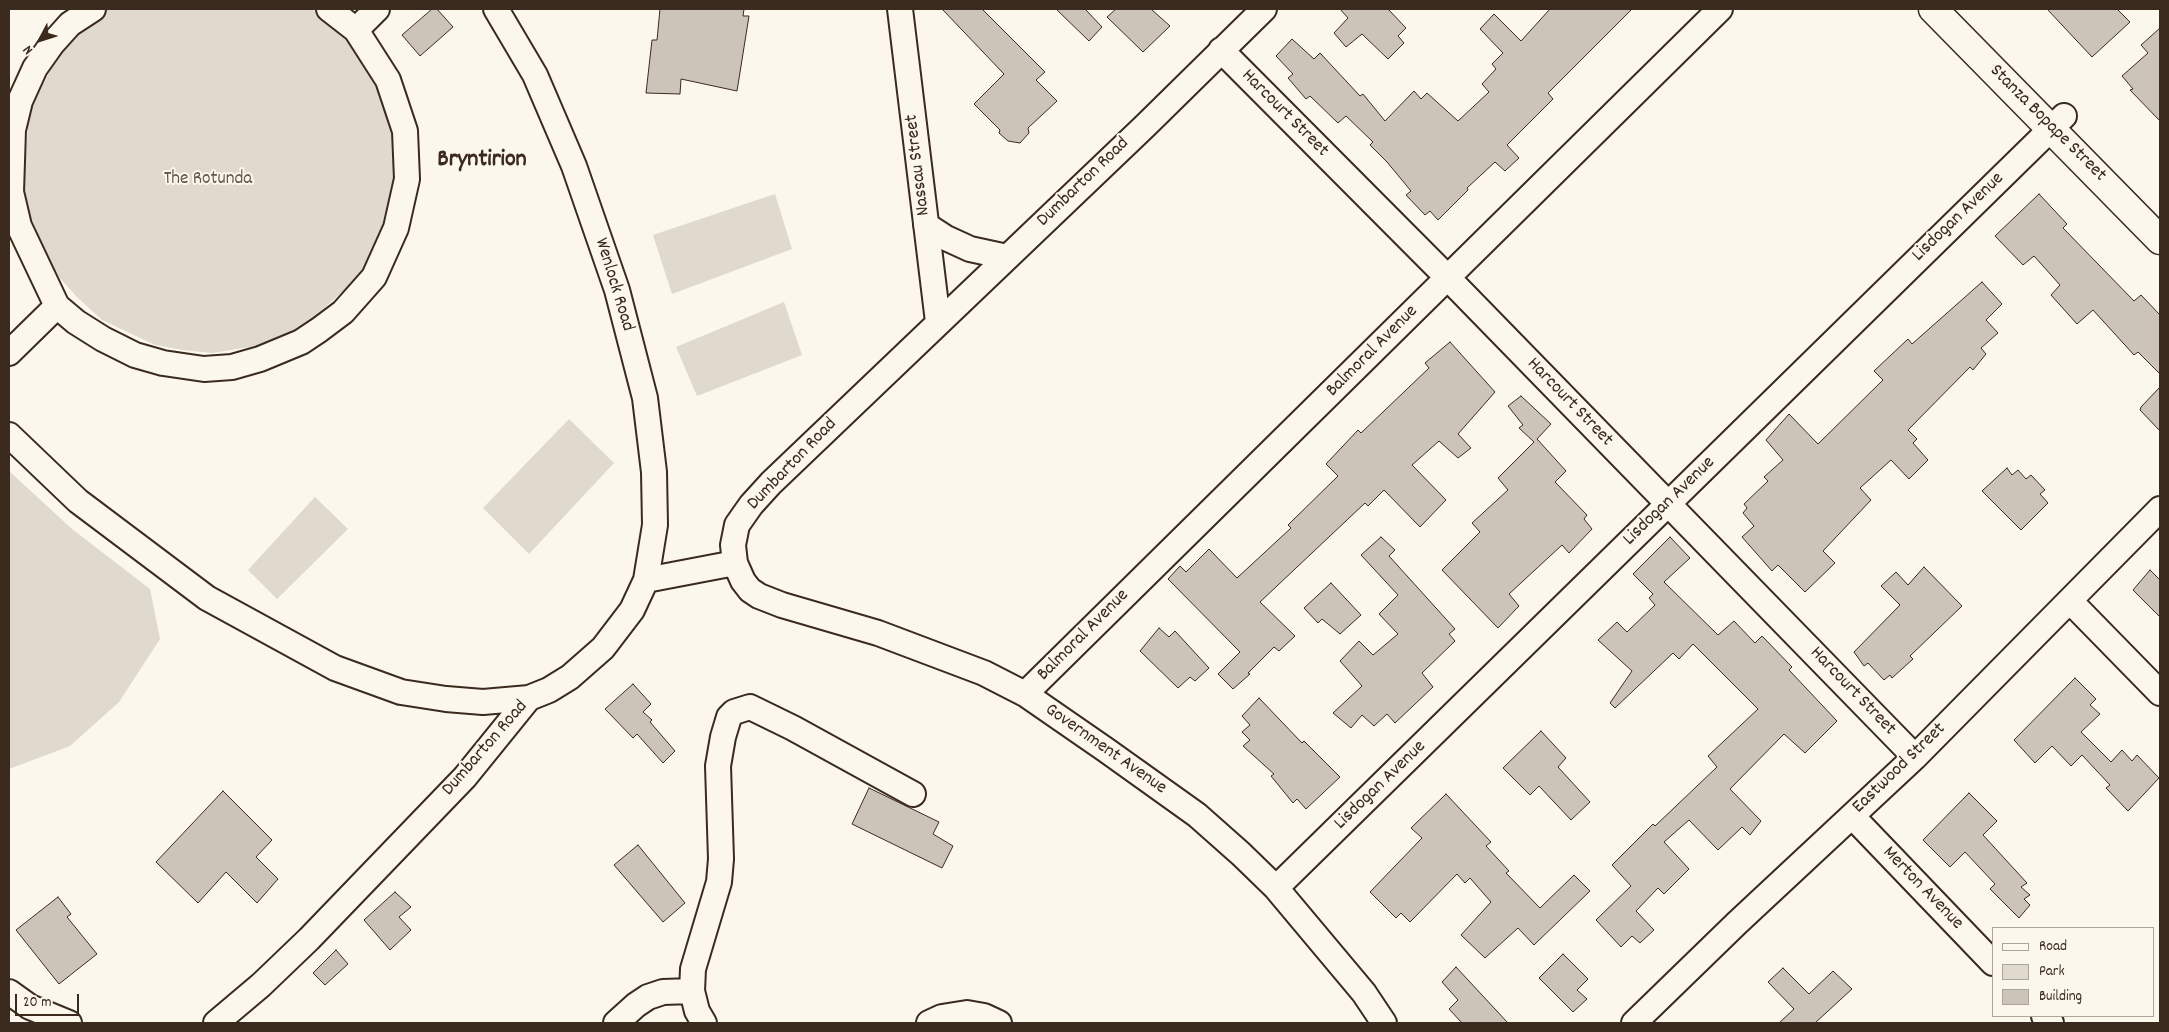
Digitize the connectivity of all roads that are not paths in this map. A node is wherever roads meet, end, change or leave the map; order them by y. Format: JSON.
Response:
{"nodes":[{"id":1,"x":93,"y":9,"type":"edge"},
{"id":2,"x":329,"y":9,"type":"edge"},
{"id":3,"x":377,"y":9,"type":"edge"},
{"id":4,"x":496,"y":9,"type":"edge"},
{"id":5,"x":900,"y":9,"type":"edge"},
{"id":6,"x":1264,"y":9,"type":"edge"},
{"id":7,"x":1720,"y":9,"type":"edge"},
{"id":8,"x":1933,"y":9,"type":"edge"},
{"id":9,"x":1959,"y":9,"type":"edge"},
{"id":10,"x":356,"y":30,"type":"junction"},
{"id":11,"x":1221,"y":50,"type":"junction"},
{"id":12,"x":2057,"y":122,"type":"junction"},
{"id":13,"x":2160,"y":215,"type":"edge"},
{"id":14,"x":926,"y":225,"type":"junction"},
{"id":15,"x":2160,"y":240,"type":"edge"},
{"id":16,"x":1007,"y":257,"type":"junction"},
{"id":17,"x":1448,"y":278,"type":"junction"},
{"id":18,"x":56,"y":306,"type":"junction"},
{"id":19,"x":938,"y":322,"type":"junction"},
{"id":20,"x":9,"y":353,"type":"edge"},
{"id":21,"x":9,"y":435,"type":"edge"},
{"id":22,"x":1667,"y":505,"type":"junction"},
{"id":23,"x":2160,"y":509,"type":"edge"},
{"id":24,"x":735,"y":563,"type":"junction"},
{"id":25,"x":646,"y":580,"type":"junction"},
{"id":26,"x":2070,"y":602,"type":"junction"},
{"id":27,"x":2160,"y":693,"type":"edge"},
{"id":28,"x":1025,"y":694,"type":"junction"},
{"id":29,"x":529,"y":698,"type":"junction"},
{"id":30,"x":1915,"y":757,"type":"junction"},
{"id":31,"x":913,"y":794,"type":"dead end"},
{"id":32,"x":1852,"y":816,"type":"junction"},
{"id":33,"x":1276,"y":888,"type":"junction"},
{"id":34,"x":1992,"y":962,"type":"edge"},
{"id":35,"x":692,"y":991,"type":"junction"},
{"id":36,"x":9,"y":992,"type":"edge"},
{"id":37,"x":69,"y":1023,"type":"edge"},
{"id":38,"x":216,"y":1023,"type":"edge"},
{"id":39,"x":616,"y":1023,"type":"edge"},
{"id":40,"x":704,"y":1023,"type":"edge"},
{"id":41,"x":929,"y":1023,"type":"edge"},
{"id":42,"x":999,"y":1023,"type":"edge"},
{"id":43,"x":1384,"y":1023,"type":"edge"},
{"id":44,"x":1634,"y":1023,"type":"edge"}],
"edges":[{"from":1,"to":18,"type":"street"},
{"from":2,"to":10,"type":"street"},
{"from":3,"to":10,"type":"street"},
{"from":4,"to":25,"type":"street","name":"Wenlock Road"},
{"from":5,"to":14,"type":"street","name":"Nassau Street"},
{"from":6,"to":11,"type":"street","name":"Dumbarton Road"},
{"from":7,"to":17,"type":"street","name":"Balmoral Avenue"},
{"from":8,"to":12,"type":"main road","name":"Stanza Bopape Street"},
{"from":9,"to":12,"type":"main road","name":"Stanza Bopape Street"},
{"from":10,"to":18,"type":"street"},
{"from":11,"to":16,"type":"street","name":"Dumbarton Road"},
{"from":11,"to":17,"type":"street","name":"Harcourt Street"},
{"from":12,"to":13,"type":"main road","name":"Stanza Bopape Street"},
{"from":12,"to":15,"type":"main road","name":"Stanza Bopape Street"},
{"from":12,"to":22,"type":"street","name":"Lisdogan Avenue"},
{"from":14,"to":16,"type":"street"},
{"from":14,"to":19,"type":"street","name":"Nassau Street"},
{"from":16,"to":19,"type":"street","name":"Dumbarton Road"},
{"from":17,"to":22,"type":"street","name":"Harcourt Street"},
{"from":17,"to":28,"type":"street","name":"Balmoral Avenue"},
{"from":18,"to":20,"type":"street"},
{"from":19,"to":24,"type":"street","name":"Dumbarton Road"},
{"from":21,"to":29,"type":"street"},
{"from":22,"to":30,"type":"street","name":"Harcourt Street"},
{"from":22,"to":33,"type":"street","name":"Lisdogan Avenue"},
{"from":23,"to":26,"type":"street","name":"Eastwood Street"},
{"from":24,"to":25,"type":"street"},
{"from":24,"to":28,"type":"street","name":"Government Avenue"},
{"from":25,"to":29,"type":"street","name":"Dumbarton Road"},
{"from":26,"to":27,"type":"street"},
{"from":26,"to":30,"type":"street","name":"Eastwood Street"},
{"from":28,"to":33,"type":"street","name":"Government Avenue"},
{"from":29,"to":38,"type":"street","name":"Dumbarton Road"},
{"from":30,"to":32,"type":"street","name":"Eastwood Street"},
{"from":31,"to":35,"type":"street"},
{"from":32,"to":34,"type":"street","name":"Merton Avenue"},
{"from":32,"to":44,"type":"street","name":"Eastwood Street"},
{"from":33,"to":43,"type":"street","name":"Government Avenue"},
{"from":35,"to":39,"type":"street"},
{"from":35,"to":40,"type":"street"},
{"from":36,"to":37,"type":"street"},
{"from":41,"to":42,"type":"street"}]}
